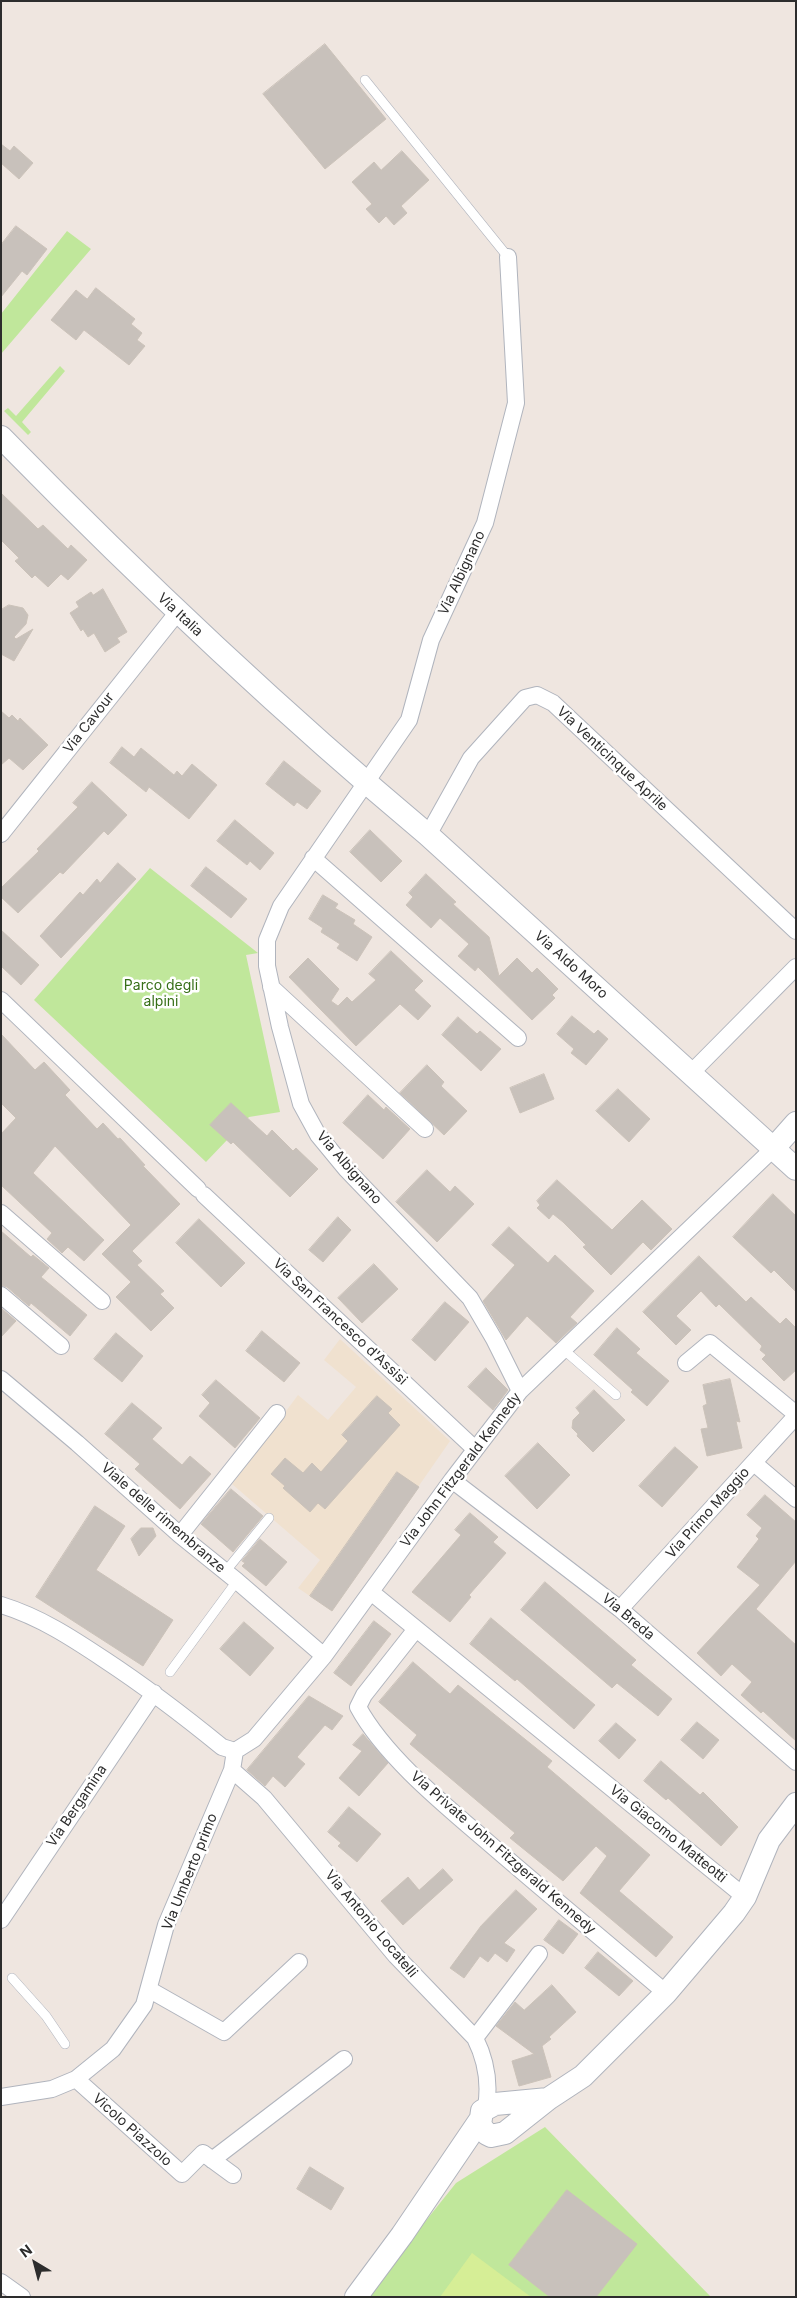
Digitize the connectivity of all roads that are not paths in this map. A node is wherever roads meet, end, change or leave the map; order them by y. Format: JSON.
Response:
{"nodes":[{"id":1,"x":364,"y":80,"type":"dead end"},
{"id":2,"x":508,"y":257,"type":"joint"},
{"id":3,"x":1,"y":437,"type":"edge"},
{"id":4,"x":177,"y":612,"type":"junction"},
{"id":5,"x":367,"y":784,"type":"junction"},
{"id":6,"x":1,"y":834,"type":"edge"},
{"id":7,"x":428,"y":835,"type":"junction"},
{"id":8,"x":313,"y":858,"type":"junction"},
{"id":9,"x":796,"y":930,"type":"edge"},
{"id":10,"x":796,"y":967,"type":"edge"},
{"id":11,"x":271,"y":987,"type":"junction"},
{"id":12,"x":1,"y":1000,"type":"edge"},
{"id":13,"x":518,"y":1038,"type":"dead end"},
{"id":14,"x":691,"y":1073,"type":"junction"},
{"id":15,"x":796,"y":1123,"type":"edge"},
{"id":16,"x":425,"y":1130,"type":"dead end"},
{"id":17,"x":773,"y":1149,"type":"junction"},
{"id":18,"x":796,"y":1169,"type":"edge"},
{"id":19,"x":1,"y":1213,"type":"edge"},
{"id":20,"x":1,"y":1295,"type":"edge"},
{"id":21,"x":102,"y":1301,"type":"dead end"},
{"id":22,"x":61,"y":1346,"type":"dead end"},
{"id":23,"x":564,"y":1350,"type":"junction"},
{"id":24,"x":686,"y":1363,"type":"dead end"},
{"id":25,"x":1,"y":1379,"type":"edge"},
{"id":26,"x":520,"y":1391,"type":"junction"},
{"id":27,"x":616,"y":1395,"type":"dead end"},
{"id":28,"x":277,"y":1413,"type":"dead end"},
{"id":29,"x":796,"y":1415,"type":"edge"},
{"id":30,"x":475,"y":1450,"type":"junction"},
{"id":31,"x":754,"y":1463,"type":"junction"},
{"id":32,"x":452,"y":1480,"type":"junction"},
{"id":33,"x":796,"y":1498,"type":"edge"},
{"id":34,"x":269,"y":1518,"type":"dead end"},
{"id":35,"x":180,"y":1535,"type":"junction"},
{"id":36,"x":231,"y":1577,"type":"junction"},
{"id":37,"x":371,"y":1592,"type":"junction"},
{"id":38,"x":1,"y":1605,"type":"edge"},
{"id":39,"x":620,"y":1609,"type":"junction"},
{"id":40,"x":416,"y":1629,"type":"junction"},
{"id":41,"x":324,"y":1656,"type":"junction"},
{"id":42,"x":170,"y":1672,"type":"dead end"},
{"id":43,"x":154,"y":1693,"type":"junction"},
{"id":44,"x":235,"y":1752,"type":"junction"},
{"id":45,"x":796,"y":1762,"type":"edge"},
{"id":46,"x":232,"y":1770,"type":"junction"},
{"id":47,"x":796,"y":1804,"type":"edge"},
{"id":48,"x":746,"y":1897,"type":"junction"},
{"id":49,"x":1,"y":1920,"type":"edge"},
{"id":50,"x":539,"y":1954,"type":"dead end"},
{"id":51,"x":298,"y":1962,"type":"dead end"},
{"id":52,"x":12,"y":1978,"type":"dead end"},
{"id":53,"x":150,"y":1990,"type":"junction"},
{"id":54,"x":666,"y":1993,"type":"junction"},
{"id":55,"x":475,"y":2038,"type":"junction"},
{"id":56,"x":65,"y":2044,"type":"dead end"},
{"id":57,"x":344,"y":2059,"type":"dead end"},
{"id":58,"x":78,"y":2074,"type":"junction"},
{"id":59,"x":1,"y":2097,"type":"edge"},
{"id":60,"x":548,"y":2099,"type":"junction"},
{"id":61,"x":489,"y":2110,"type":"junction"},
{"id":62,"x":505,"y":2131,"type":"junction"},
{"id":63,"x":212,"y":2160,"type":"junction"},
{"id":64,"x":233,"y":2175,"type":"dead end"},
{"id":65,"x":443,"y":2175,"type":"junction"},
{"id":66,"x":1,"y":2282,"type":"edge"},
{"id":67,"x":22,"y":2297,"type":"edge"},
{"id":68,"x":356,"y":2297,"type":"edge"}],
"edges":[{"from":1,"to":2,"type":"lane"},
{"from":2,"to":5,"type":"street","name":"Via Albignano"},
{"from":3,"to":4,"type":"street","name":"Via Italia"},
{"from":4,"to":5,"type":"street","name":"Via Italia"},
{"from":4,"to":6,"type":"street","name":"Via Cavour"},
{"from":5,"to":7,"type":"street","name":"Via Aldo Moro"},
{"from":5,"to":8,"type":"street","name":"Via Albignano"},
{"from":7,"to":9,"type":"street","name":"Via Venticinque Aprile"},
{"from":7,"to":14,"type":"street","name":"Via Aldo Moro"},
{"from":8,"to":11,"type":"street","name":"Via Albignano"},
{"from":8,"to":13,"type":"street"},
{"from":10,"to":14,"type":"street"},
{"from":11,"to":16,"type":"street"},
{"from":11,"to":26,"type":"street","name":"Via Albignano"},
{"from":12,"to":30,"type":"street","name":"Via San Francesco d'Assisi"},
{"from":14,"to":17,"type":"street","name":"Via Aldo Moro"},
{"from":15,"to":17,"type":"street","name":"Via John Fitzgerald Kennedy"},
{"from":17,"to":18,"type":"street","name":"Via Aldo Moro"},
{"from":17,"to":23,"type":"street","name":"Via John Fitzgerald Kennedy"},
{"from":19,"to":21,"type":"street"},
{"from":20,"to":22,"type":"street"},
{"from":23,"to":26,"type":"street","name":"Via John Fitzgerald Kennedy"},
{"from":23,"to":27,"type":"lane"},
{"from":24,"to":29,"type":"street"},
{"from":25,"to":35,"type":"street","name":"Viale delle rimembranze"},
{"from":26,"to":30,"type":"street","name":"Via John Fitzgerald Kennedy"},
{"from":28,"to":35,"type":"street"},
{"from":29,"to":31,"type":"street","name":"Via Primo Maggio"},
{"from":30,"to":32,"type":"street","name":"Via John Fitzgerald Kennedy"},
{"from":31,"to":33,"type":"street"},
{"from":31,"to":39,"type":"street","name":"Via Primo Maggio"},
{"from":32,"to":37,"type":"street","name":"Via John Fitzgerald Kennedy"},
{"from":32,"to":39,"type":"street","name":"Via Breda"},
{"from":34,"to":36,"type":"lane"},
{"from":35,"to":36,"type":"street","name":"Viale delle rimembranze"},
{"from":36,"to":41,"type":"street","name":"Viale delle rimembranze"},
{"from":36,"to":42,"type":"lane"},
{"from":37,"to":40,"type":"street","name":"Via Giacomo Matteotti"},
{"from":37,"to":41,"type":"street","name":"Via John Fitzgerald Kennedy"},
{"from":38,"to":43,"type":"street"},
{"from":39,"to":45,"type":"street","name":"Via Breda"},
{"from":40,"to":48,"type":"street","name":"Via Giacomo Matteotti"},
{"from":40,"to":54,"type":"street","name":"Via Private John Fitzgerald Kennedy"},
{"from":41,"to":44,"type":"street","name":"Via John Fitzgerald Kennedy"},
{"from":43,"to":44,"type":"street"},
{"from":43,"to":49,"type":"street","name":"Via Bergamina"},
{"from":44,"to":46,"type":"street"},
{"from":46,"to":53,"type":"street","name":"Via Umberto primo"},
{"from":46,"to":55,"type":"street","name":"Via Antonio Locatelli"},
{"from":47,"to":48,"type":"street"},
{"from":48,"to":54,"type":"street"},
{"from":50,"to":55,"type":"street"},
{"from":51,"to":53,"type":"street"},
{"from":52,"to":56,"type":"lane"},
{"from":53,"to":58,"type":"street","name":"Via Umberto primo"},
{"from":54,"to":60,"type":"street"},
{"from":55,"to":61,"type":"street","name":"Via Antonio Locatelli"},
{"from":57,"to":63,"type":"street"},
{"from":58,"to":59,"type":"street","name":"Via Umberto primo"},
{"from":58,"to":63,"type":"street","name":"Vicolo Piazzolo"},
{"from":60,"to":61,"type":"street"},
{"from":60,"to":62,"type":"street"},
{"from":61,"to":62,"type":"street"},
{"from":61,"to":65,"type":"street","name":"Via Antonio Locatelli"},
{"from":62,"to":65,"type":"street","name":"Via Antonio Locatelli"},
{"from":63,"to":64,"type":"street"},
{"from":65,"to":68,"type":"street","name":"Via Antonio Locatelli"},
{"from":66,"to":67,"type":"street"}]}
